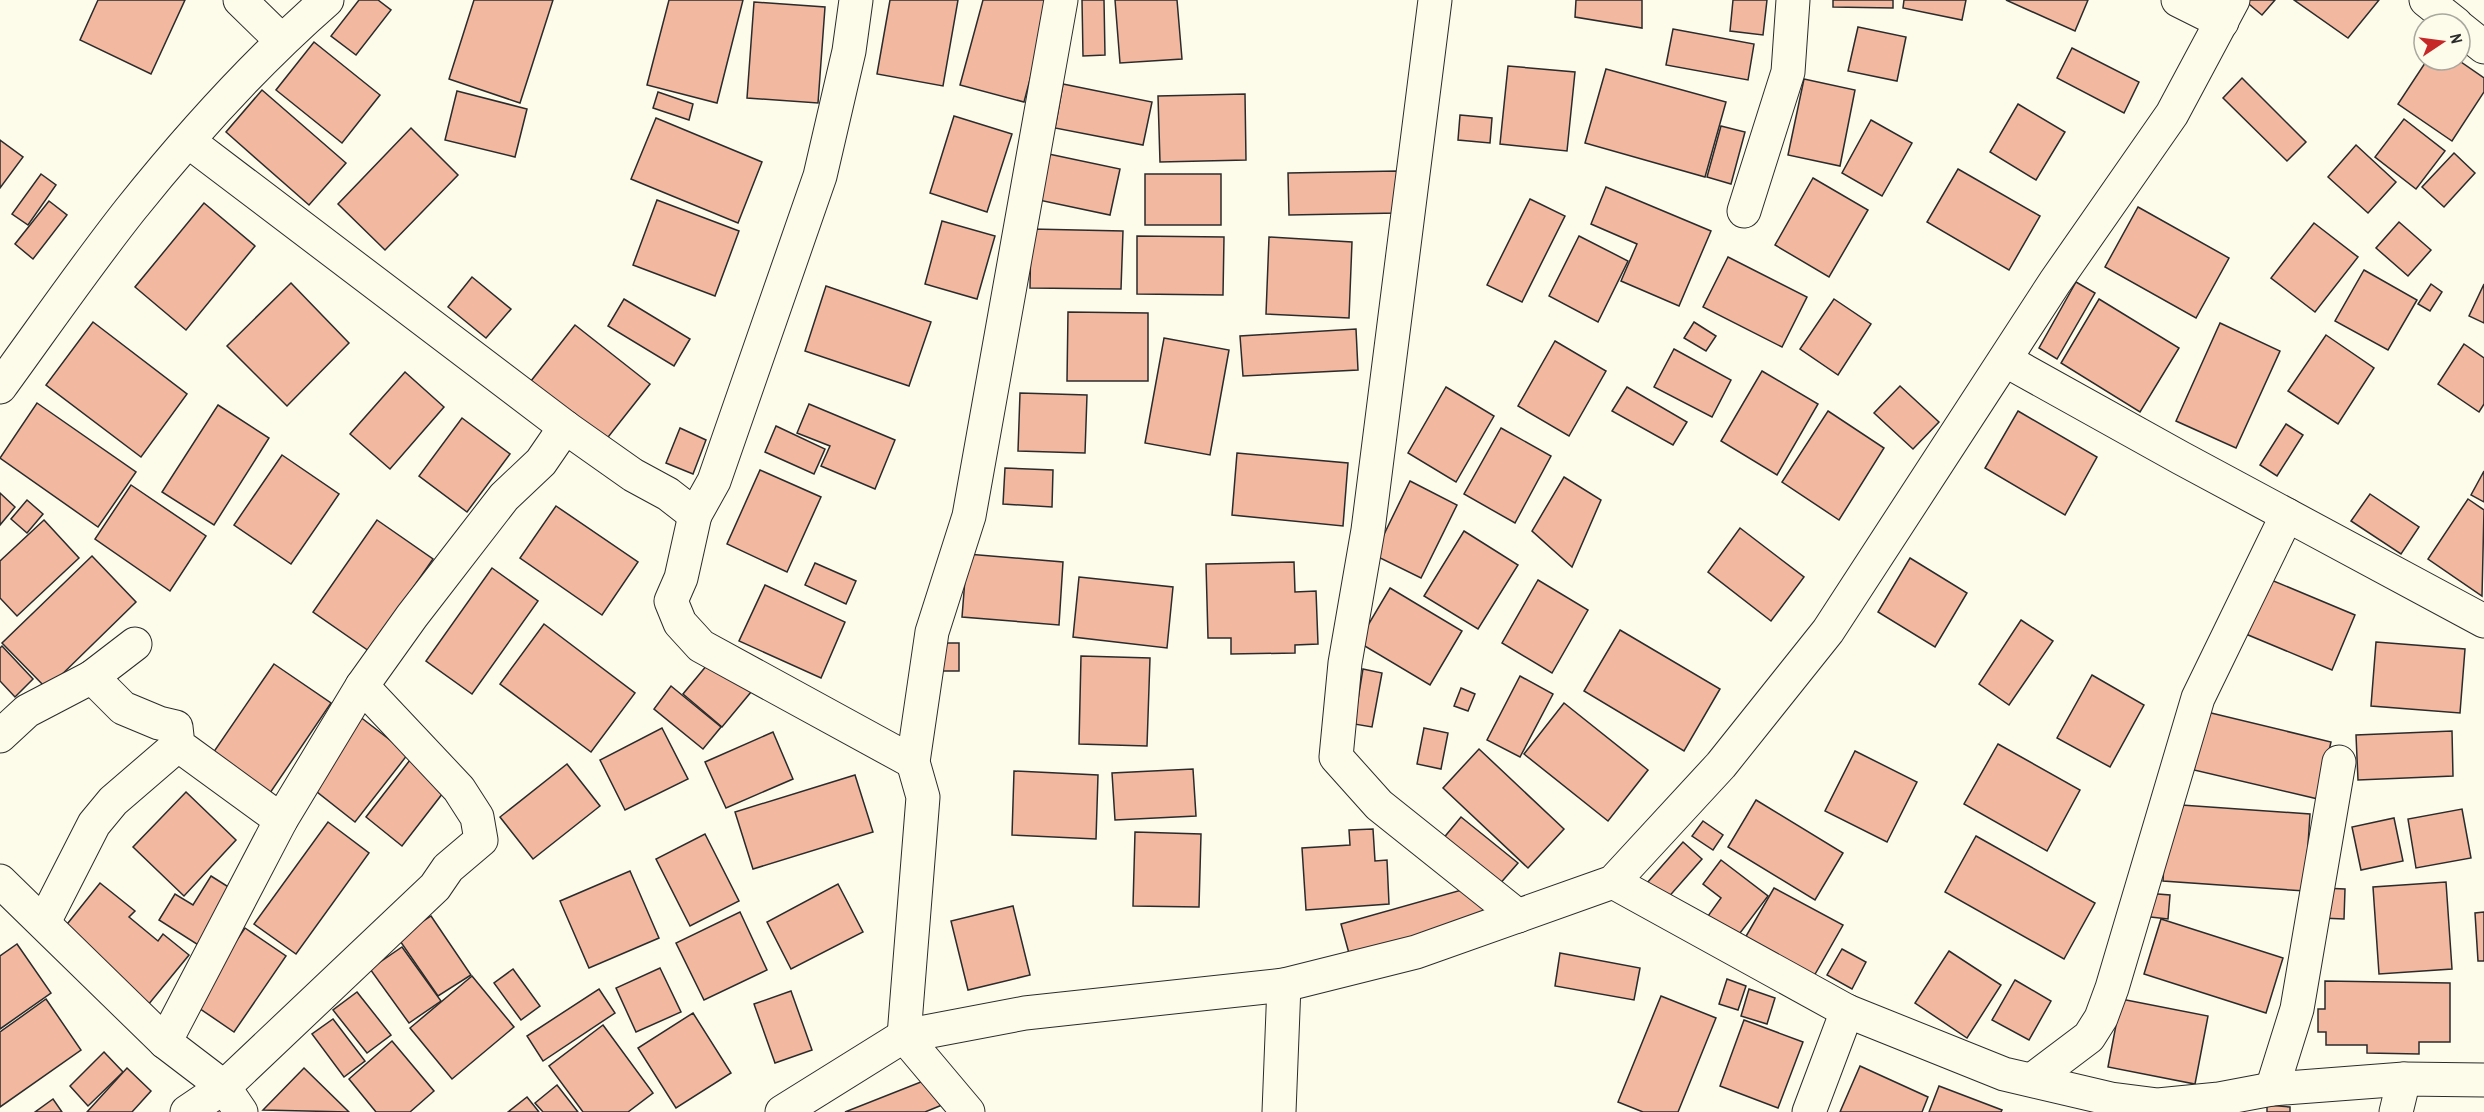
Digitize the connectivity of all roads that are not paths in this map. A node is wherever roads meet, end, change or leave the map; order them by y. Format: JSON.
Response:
{"nodes":[{"id":1,"x":240,"y":0,"type":"edge"},
{"id":2,"x":327,"y":0,"type":"edge"},
{"id":3,"x":856,"y":0,"type":"edge"},
{"id":4,"x":1061,"y":0,"type":"edge"},
{"id":5,"x":1435,"y":0,"type":"edge"},
{"id":6,"x":1793,"y":0,"type":"edge"},
{"id":7,"x":2178,"y":0,"type":"edge"},
{"id":8,"x":2426,"y":0,"type":"edge"},
{"id":9,"x":2227,"y":11,"type":"edge"},
{"id":10,"x":2441,"y":12,"type":"edge"},
{"id":11,"x":2472,"y":38,"type":"edge"},
{"id":12,"x":281,"y":40,"type":"junction"},
{"id":13,"x":2484,"y":47,"type":"edge"},
{"id":14,"x":188,"y":141,"type":"junction"},
{"id":15,"x":1744,"y":211,"type":"dead end"},
{"id":16,"x":2005,"y":360,"type":"junction"},
{"id":17,"x":0,"y":387,"type":"edge"},
{"id":18,"x":565,"y":428,"type":"junction"},
{"id":19,"x":695,"y":515,"type":"junction"},
{"id":20,"x":2287,"y":515,"type":"junction"},
{"id":21,"x":2484,"y":621,"type":"edge"},
{"id":22,"x":135,"y":644,"type":"dead end"},
{"id":23,"x":92,"y":677,"type":"junction"},
{"id":24,"x":362,"y":686,"type":"junction"},
{"id":25,"x":0,"y":736,"type":"edge"},
{"id":26,"x":178,"y":745,"type":"junction"},
{"id":27,"x":913,"y":762,"type":"junction"},
{"id":28,"x":2339,"y":762,"type":"dead end"},
{"id":29,"x":281,"y":820,"type":"junction"},
{"id":30,"x":0,"y":881,"type":"edge"},
{"id":31,"x":1613,"y":882,"type":"junction"},
{"id":32,"x":1518,"y":916,"type":"junction"},
{"id":33,"x":44,"y":922,"type":"junction"},
{"id":34,"x":1284,"y":985,"type":"junction"},
{"id":35,"x":1847,"y":1011,"type":"junction"},
{"id":36,"x":904,"y":1036,"type":"junction"},
{"id":37,"x":165,"y":1042,"type":"junction"},
{"id":38,"x":2404,"y":1079,"type":"junction"},
{"id":39,"x":2032,"y":1080,"type":"junction"},
{"id":40,"x":2484,"y":1080,"type":"edge"},
{"id":41,"x":2272,"y":1089,"type":"junction"},
{"id":42,"x":232,"y":1099,"type":"edge"},
{"id":43,"x":2218,"y":1105,"type":"edge"},
{"id":44,"x":187,"y":1112,"type":"edge"},
{"id":45,"x":782,"y":1112,"type":"edge"},
{"id":46,"x":968,"y":1112,"type":"edge"},
{"id":47,"x":1279,"y":1112,"type":"edge"},
{"id":48,"x":1809,"y":1112,"type":"edge"},
{"id":49,"x":2396,"y":1112,"type":"edge"}],
"edges":[{"from":1,"to":12,"type":"street"},
{"from":2,"to":12,"type":"street"},
{"from":3,"to":19,"type":"street"},
{"from":4,"to":27,"type":"street"},
{"from":5,"to":32,"type":"street"},
{"from":6,"to":15,"type":"street"},
{"from":7,"to":9,"type":"street"},
{"from":8,"to":10,"type":"street"},
{"from":9,"to":16,"type":"street"},
{"from":11,"to":13,"type":"street"},
{"from":12,"to":14,"type":"street"},
{"from":14,"to":17,"type":"street"},
{"from":14,"to":18,"type":"street"},
{"from":16,"to":20,"type":"street"},
{"from":16,"to":31,"type":"street"},
{"from":18,"to":19,"type":"street"},
{"from":18,"to":24,"type":"street"},
{"from":19,"to":27,"type":"street"},
{"from":20,"to":21,"type":"street"},
{"from":20,"to":39,"type":"street"},
{"from":22,"to":23,"type":"street"},
{"from":23,"to":25,"type":"street"},
{"from":23,"to":26,"type":"street"},
{"from":24,"to":29,"type":"street"},
{"from":24,"to":42,"type":"street"},
{"from":26,"to":29,"type":"street"},
{"from":26,"to":33,"type":"street"},
{"from":27,"to":36,"type":"street"},
{"from":28,"to":41,"type":"street"},
{"from":29,"to":37,"type":"street"},
{"from":30,"to":33,"type":"street"},
{"from":31,"to":32,"type":"street"},
{"from":31,"to":35,"type":"street"},
{"from":32,"to":34,"type":"street"},
{"from":33,"to":37,"type":"street"},
{"from":34,"to":36,"type":"street"},
{"from":34,"to":47,"type":"street"},
{"from":35,"to":39,"type":"street"},
{"from":35,"to":48,"type":"street"},
{"from":36,"to":45,"type":"street"},
{"from":36,"to":46,"type":"street"},
{"from":37,"to":42,"type":"street"},
{"from":38,"to":40,"type":"street"},
{"from":38,"to":41,"type":"street"},
{"from":38,"to":49,"type":"street"},
{"from":39,"to":43,"type":"street"},
{"from":41,"to":43,"type":"street"},
{"from":42,"to":44,"type":"street"}]}
